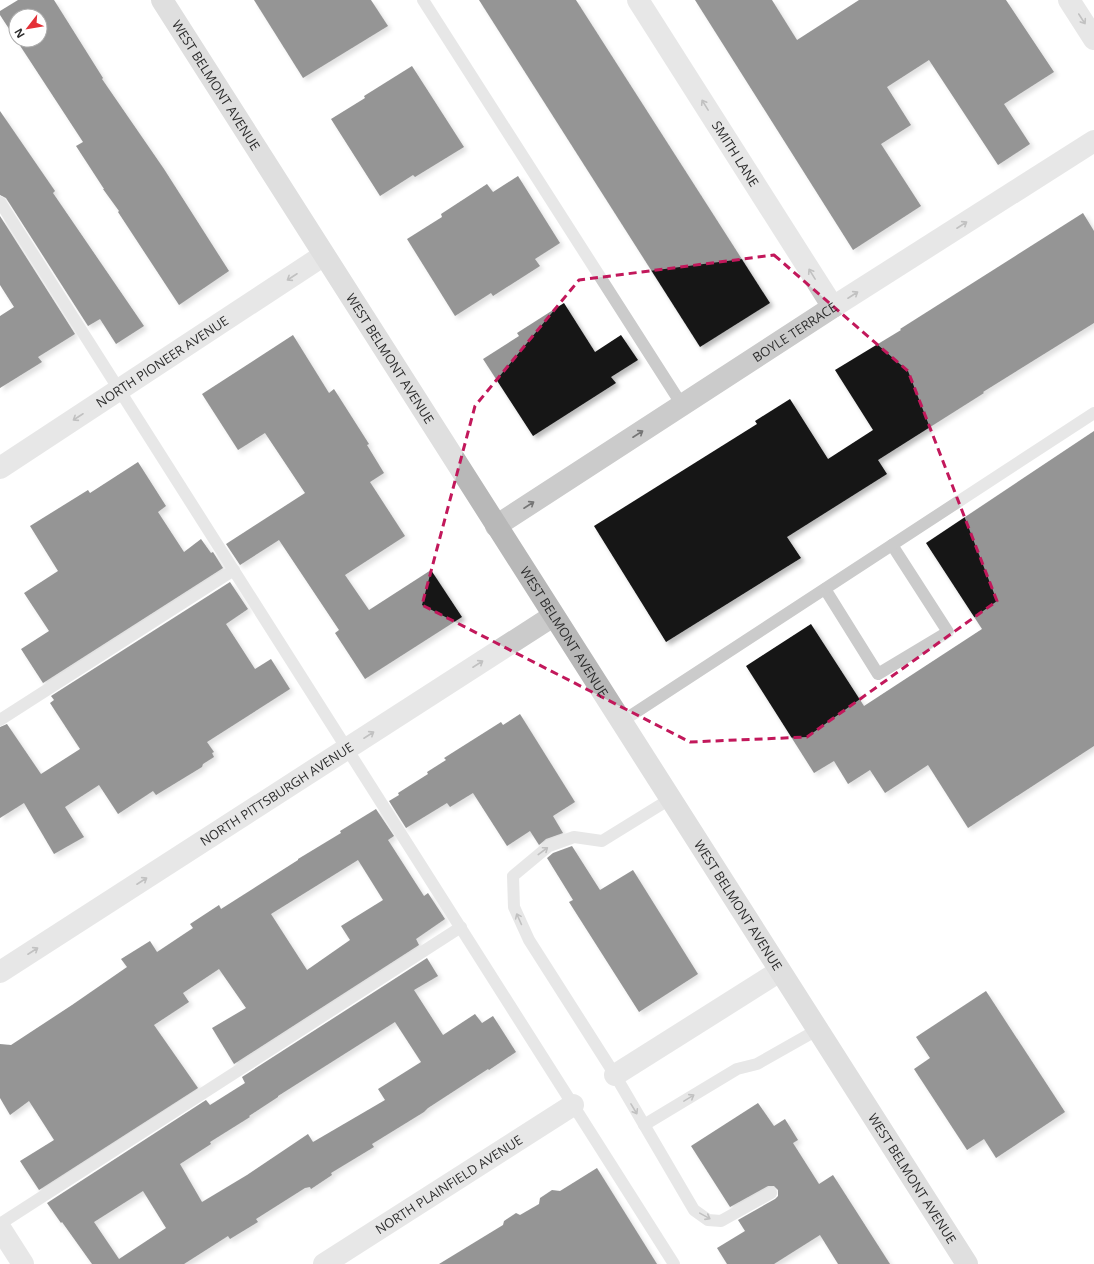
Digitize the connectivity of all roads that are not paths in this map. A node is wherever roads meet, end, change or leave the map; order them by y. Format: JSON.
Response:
{"nodes":[{"id":1,"x":162,"y":0,"type":"edge"},
{"id":2,"x":423,"y":0,"type":"edge"},
{"id":3,"x":638,"y":0,"type":"edge"},
{"id":4,"x":1069,"y":0,"type":"edge"},
{"id":5,"x":1094,"y":39,"type":"edge"},
{"id":6,"x":1094,"y":141,"type":"edge"},
{"id":7,"x":2,"y":209,"type":"edge"},
{"id":8,"x":324,"y":255,"type":"junction"},
{"id":9,"x":833,"y":307,"type":"junction"},
{"id":10,"x":120,"y":390,"type":"junction"},
{"id":11,"x":682,"y":405,"type":"junction"},
{"id":12,"x":1094,"y":413,"type":"edge"},
{"id":13,"x":0,"y":468,"type":"edge"},
{"id":14,"x":496,"y":526,"type":"junction"},
{"id":15,"x":892,"y":545,"type":"junction"},
{"id":16,"x":234,"y":570,"type":"junction"},
{"id":17,"x":825,"y":589,"type":"junction"},
{"id":18,"x":553,"y":616,"type":"junction"},
{"id":19,"x":0,"y":720,"type":"edge"},
{"id":20,"x":621,"y":722,"type":"junction"},
{"id":21,"x":347,"y":749,"type":"junction"},
{"id":22,"x":670,"y":799,"type":"junction"},
{"id":23,"x":461,"y":928,"type":"junction"},
{"id":24,"x":780,"y":971,"type":"junction"},
{"id":25,"x":0,"y":972,"type":"edge"},
{"id":26,"x":817,"y":1030,"type":"junction"},
{"id":27,"x":615,"y":1075,"type":"junction"},
{"id":28,"x":573,"y":1105,"type":"junction"},
{"id":29,"x":644,"y":1125,"type":"junction"},
{"id":30,"x":771,"y":1193,"type":"dead end"},
{"id":31,"x":0,"y":1224,"type":"edge"},
{"id":32,"x":0,"y":1228,"type":"edge"},
{"id":33,"x":23,"y":1264,"type":"edge"},
{"id":34,"x":324,"y":1264,"type":"edge"},
{"id":35,"x":674,"y":1264,"type":"edge"},
{"id":36,"x":967,"y":1264,"type":"edge"}],
"edges":[{"from":1,"to":8,"type":"main road","name":"WEST BELMONT AVENUE"},
{"from":2,"to":11,"type":"lane"},
{"from":9,"to":3,"type":"street","name":"SMITH LANE","one_way":true},
{"from":4,"to":5,"type":"street","one_way":true},
{"from":9,"to":6,"type":"street","name":"BOYLE TERRACE","one_way":true},
{"from":7,"to":10,"type":"lane"},
{"from":8,"to":10,"type":"street","name":"NORTH PIONEER AVENUE","one_way":true},
{"from":8,"to":14,"type":"main road","name":"WEST BELMONT AVENUE"},
{"from":9,"to":11,"type":"street","name":"BOYLE TERRACE"},
{"from":10,"to":13,"type":"street","name":"NORTH PIONEER AVENUE","one_way":true},
{"from":10,"to":16,"type":"lane"},
{"from":14,"to":11,"type":"street","name":"BOYLE TERRACE","one_way":true},
{"from":12,"to":15,"type":"lane"},
{"from":14,"to":18,"type":"main road","name":"WEST BELMONT AVENUE"},
{"from":15,"to":17,"type":"lane"},
{"from":15,"to":17,"type":"lane"},
{"from":16,"to":19,"type":"lane"},
{"from":16,"to":21,"type":"lane"},
{"from":17,"to":20,"type":"lane"},
{"from":18,"to":20,"type":"main road","name":"WEST BELMONT AVENUE"},
{"from":21,"to":18,"type":"street","name":"NORTH PITTSBURGH AVENUE","one_way":true},
{"from":20,"to":22,"type":"main road","name":"WEST BELMONT AVENUE"},
{"from":21,"to":23,"type":"lane"},
{"from":25,"to":21,"type":"street","name":"NORTH PITTSBURGH AVENUE","one_way":true},
{"from":22,"to":24,"type":"main road","name":"WEST BELMONT AVENUE"},
{"from":27,"to":22,"type":"lane","one_way":true},
{"from":23,"to":28,"type":"lane"},
{"from":23,"to":31,"type":"lane"},
{"from":24,"to":26,"type":"main road","name":"WEST BELMONT AVENUE"},
{"from":24,"to":27,"type":"street"},
{"from":29,"to":26,"type":"lane","one_way":true},
{"from":26,"to":36,"type":"main road","name":"WEST BELMONT AVENUE"},
{"from":27,"to":29,"type":"lane","one_way":true},
{"from":28,"to":34,"type":"street","name":"NORTH PLAINFIELD AVENUE"},
{"from":28,"to":35,"type":"lane"},
{"from":29,"to":30,"type":"lane","one_way":true},
{"from":32,"to":33,"type":"street"}]}
